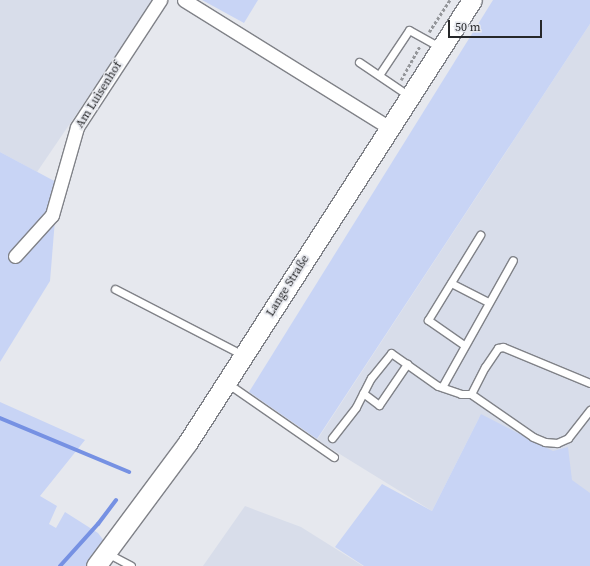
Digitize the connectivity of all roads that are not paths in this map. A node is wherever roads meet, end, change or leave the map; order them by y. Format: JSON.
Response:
{"nodes":[{"id":1,"x":160,"y":0,"type":"edge"},
{"id":2,"x":184,"y":0,"type":"edge"},
{"id":3,"x":472,"y":0,"type":"edge"},
{"id":4,"x":441,"y":48,"type":"junction"},
{"id":5,"x":359,"y":62,"type":"dead end"},
{"id":6,"x":379,"y":75,"type":"junction"},
{"id":7,"x":402,"y":92,"type":"junction"},
{"id":8,"x":388,"y":127,"type":"junction"},
{"id":9,"x":480,"y":235,"type":"dead end"},
{"id":10,"x":14,"y":256,"type":"dead end"},
{"id":11,"x":513,"y":260,"type":"dead end"},
{"id":12,"x":451,"y":283,"type":"junction"},
{"id":13,"x":115,"y":289,"type":"dead end"},
{"id":14,"x":488,"y":302,"type":"junction"},
{"id":15,"x":464,"y":345,"type":"junction"},
{"id":16,"x":245,"y":356,"type":"junction"},
{"id":17,"x":407,"y":364,"type":"junction"},
{"id":18,"x":226,"y":383,"type":"junction"},
{"id":19,"x":590,"y":383,"type":"edge"},
{"id":20,"x":442,"y":387,"type":"junction"},
{"id":21,"x":363,"y":393,"type":"junction"},
{"id":22,"x":471,"y":394,"type":"junction"},
{"id":23,"x":590,"y":410,"type":"edge"},
{"id":24,"x":332,"y":438,"type":"dead end"},
{"id":25,"x":334,"y":457,"type":"dead end"},
{"id":26,"x":101,"y":559,"type":"edge"},
{"id":27,"x":131,"y":566,"type":"edge"}],
"edges":[{"from":1,"to":10,"type":"street","name":"Am Luisenhof"},
{"from":2,"to":8,"type":"street"},
{"from":3,"to":4,"type":"street","name":"Lange Straße"},
{"from":4,"to":6,"type":"lane"},
{"from":4,"to":7,"type":"street","name":"Lange Straße"},
{"from":5,"to":6,"type":"lane"},
{"from":6,"to":7,"type":"lane"},
{"from":7,"to":8,"type":"street","name":"Lange Straße"},
{"from":8,"to":16,"type":"street","name":"Lange Straße"},
{"from":9,"to":12,"type":"lane"},
{"from":11,"to":14,"type":"lane"},
{"from":12,"to":14,"type":"lane"},
{"from":12,"to":15,"type":"lane"},
{"from":13,"to":16,"type":"lane"},
{"from":14,"to":15,"type":"lane"},
{"from":15,"to":20,"type":"lane"},
{"from":16,"to":18,"type":"street","name":"Lange Straße"},
{"from":17,"to":20,"type":"lane"},
{"from":17,"to":21,"type":"lane"},
{"from":17,"to":21,"type":"lane"},
{"from":18,"to":25,"type":"lane"},
{"from":18,"to":26,"type":"street","name":"Lange Straße"},
{"from":19,"to":22,"type":"lane"},
{"from":20,"to":22,"type":"lane"},
{"from":21,"to":24,"type":"lane"},
{"from":22,"to":23,"type":"lane"},
{"from":26,"to":27,"type":"lane"}]}
